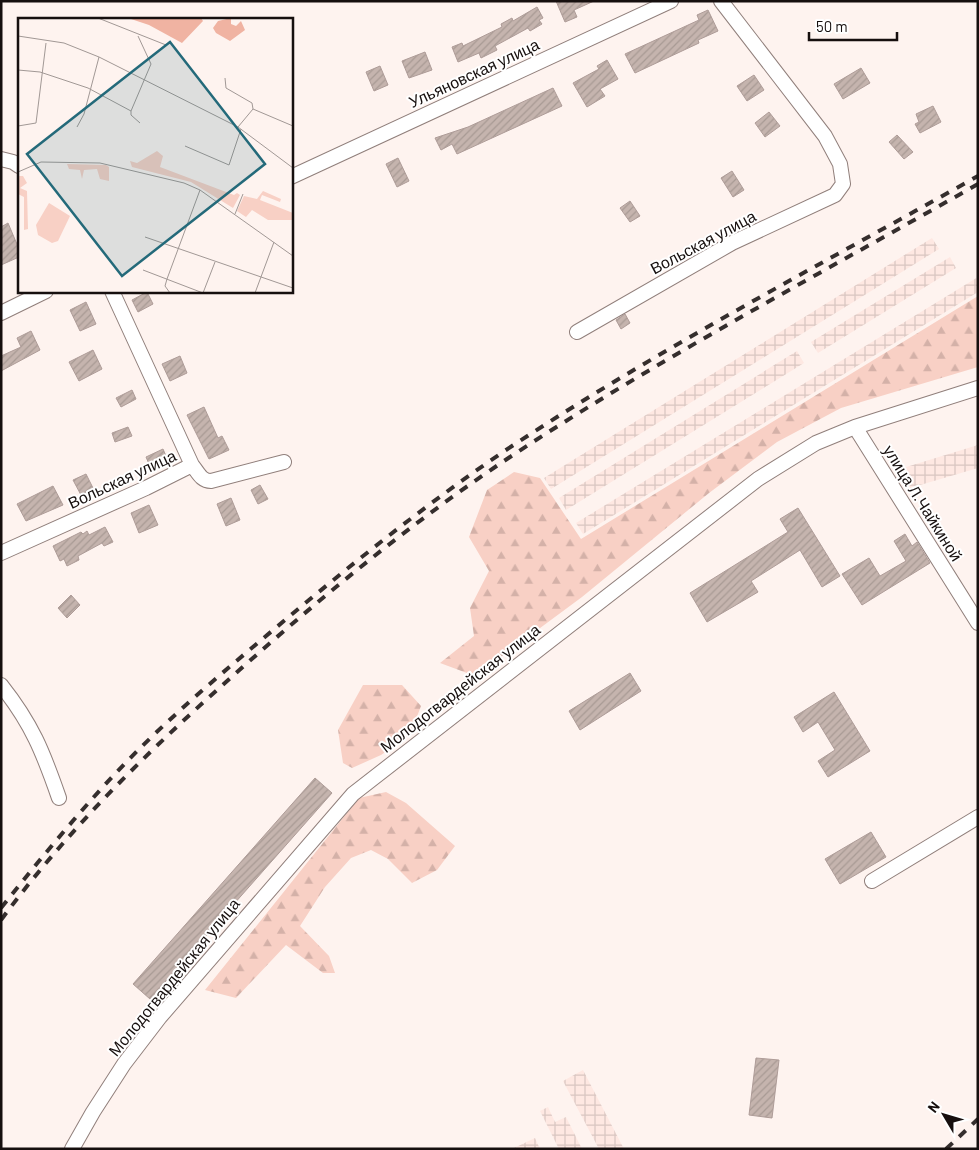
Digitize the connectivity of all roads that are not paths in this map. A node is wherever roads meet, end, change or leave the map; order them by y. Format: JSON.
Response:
{"nodes":[{"id":1,"x":671,"y":1,"type":"edge"},
{"id":2,"x":721,"y":1,"type":"edge"},
{"id":3,"x":1,"y":159,"type":"edge"},
{"id":4,"x":18,"y":165,"type":"edge"},
{"id":5,"x":292,"y":177,"type":"edge"},
{"id":6,"x":44,"y":292,"type":"edge"},
{"id":7,"x":112,"y":292,"type":"edge"},
{"id":8,"x":1,"y":313,"type":"edge"},
{"id":9,"x":577,"y":332,"type":"dead end"},
{"id":10,"x":978,"y":388,"type":"edge"},
{"id":11,"x":855,"y":426,"type":"junction"},
{"id":12,"x":284,"y":462,"type":"dead end"},
{"id":13,"x":192,"y":465,"type":"junction"},
{"id":14,"x":1,"y":553,"type":"edge"},
{"id":15,"x":978,"y":623,"type":"edge"},
{"id":16,"x":1,"y":685,"type":"edge"},
{"id":17,"x":59,"y":798,"type":"dead end"},
{"id":18,"x":978,"y":817,"type":"edge"},
{"id":19,"x":872,"y":881,"type":"dead end"},
{"id":20,"x":72,"y":1149,"type":"edge"}],
"edges":[{"from":1,"to":5,"type":"street","name":"Ульяновская улица"},
{"from":2,"to":9,"type":"street","name":"Вольская улица"},
{"from":3,"to":4,"type":"street"},
{"from":6,"to":8,"type":"street"},
{"from":7,"to":13,"type":"street"},
{"from":10,"to":11,"type":"street","name":"Молодогвардейская улица"},
{"from":11,"to":15,"type":"street","name":"улица Л.Чайкиной"},
{"from":11,"to":20,"type":"street","name":"Молодогвардейская улица"},
{"from":12,"to":13,"type":"street","name":"Вольская улица"},
{"from":13,"to":14,"type":"street","name":"Вольская улица"},
{"from":16,"to":17,"type":"street"},
{"from":18,"to":19,"type":"street"}]}
